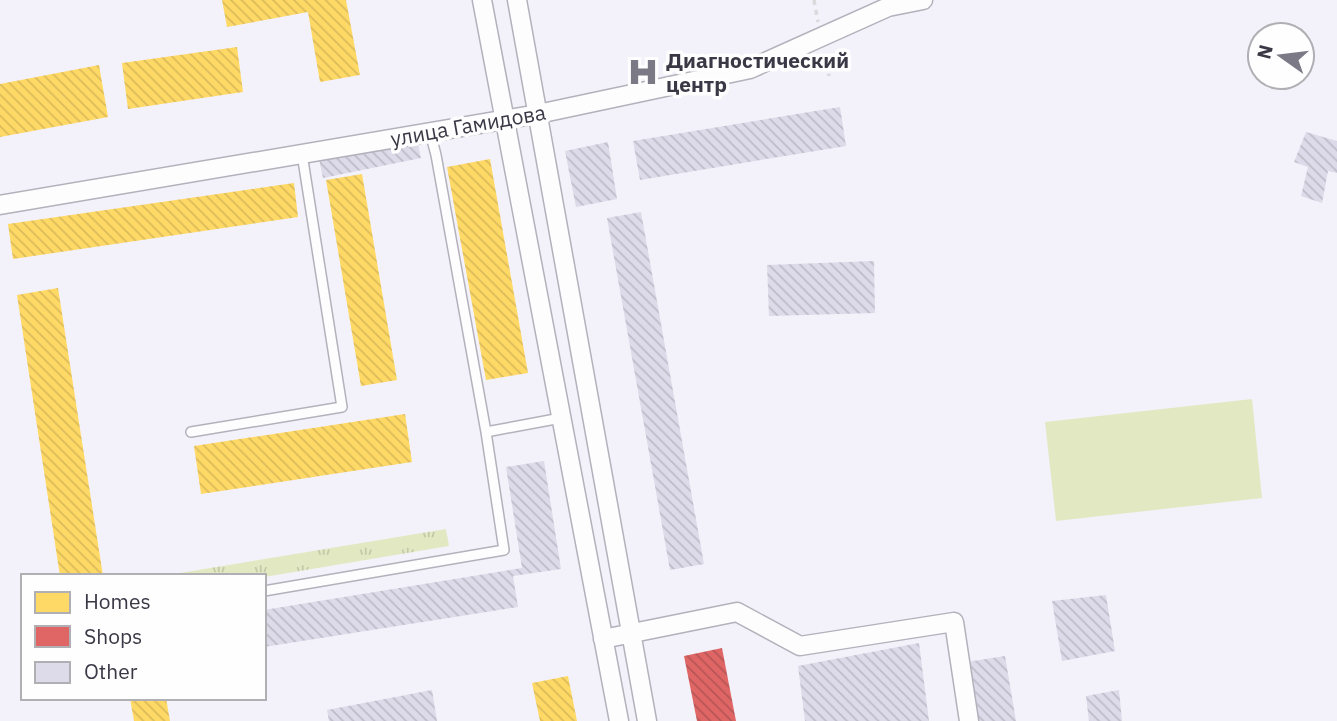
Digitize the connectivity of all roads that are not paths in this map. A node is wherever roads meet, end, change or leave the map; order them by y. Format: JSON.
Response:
{"nodes":[{"id":1,"x":481,"y":0,"type":"edge"},
{"id":2,"x":517,"y":0,"type":"edge"},
{"id":3,"x":923,"y":0,"type":"edge"},
{"id":4,"x":538,"y":114,"type":"junction"},
{"id":5,"x":504,"y":119,"type":"junction"},
{"id":6,"x":430,"y":132,"type":"junction"},
{"id":7,"x":302,"y":154,"type":"junction"},
{"id":8,"x":0,"y":205,"type":"edge"},
{"id":9,"x":592,"y":411,"type":"junction"},
{"id":10,"x":561,"y":418,"type":"junction"},
{"id":11,"x":191,"y":432,"type":"dead end"},
{"id":12,"x":486,"y":432,"type":"junction"},
{"id":13,"x":266,"y":591,"type":"edge"},
{"id":14,"x":632,"y":633,"type":"junction"},
{"id":15,"x":603,"y":639,"type":"junction"},
{"id":16,"x":619,"y":721,"type":"edge"},
{"id":17,"x":648,"y":721,"type":"edge"},
{"id":18,"x":969,"y":721,"type":"edge"}],
"edges":[{"from":1,"to":5,"type":"street"},
{"from":2,"to":4,"type":"street"},
{"from":3,"to":4,"type":"street","name":"улица Гамидова"},
{"from":4,"to":5,"type":"street","name":"улица Гамидова"},
{"from":4,"to":9,"type":"street"},
{"from":5,"to":6,"type":"street","name":"улица Гамидова"},
{"from":5,"to":10,"type":"street"},
{"from":6,"to":7,"type":"street","name":"улица Гамидова"},
{"from":6,"to":12,"type":"lane"},
{"from":7,"to":8,"type":"street","name":"улица Гамидова"},
{"from":7,"to":11,"type":"lane"},
{"from":9,"to":10,"type":"street"},
{"from":9,"to":14,"type":"street"},
{"from":10,"to":12,"type":"lane"},
{"from":10,"to":15,"type":"street"},
{"from":12,"to":13,"type":"lane"},
{"from":14,"to":15,"type":"street"},
{"from":14,"to":17,"type":"street"},
{"from":14,"to":18,"type":"street"},
{"from":15,"to":16,"type":"street"}]}
